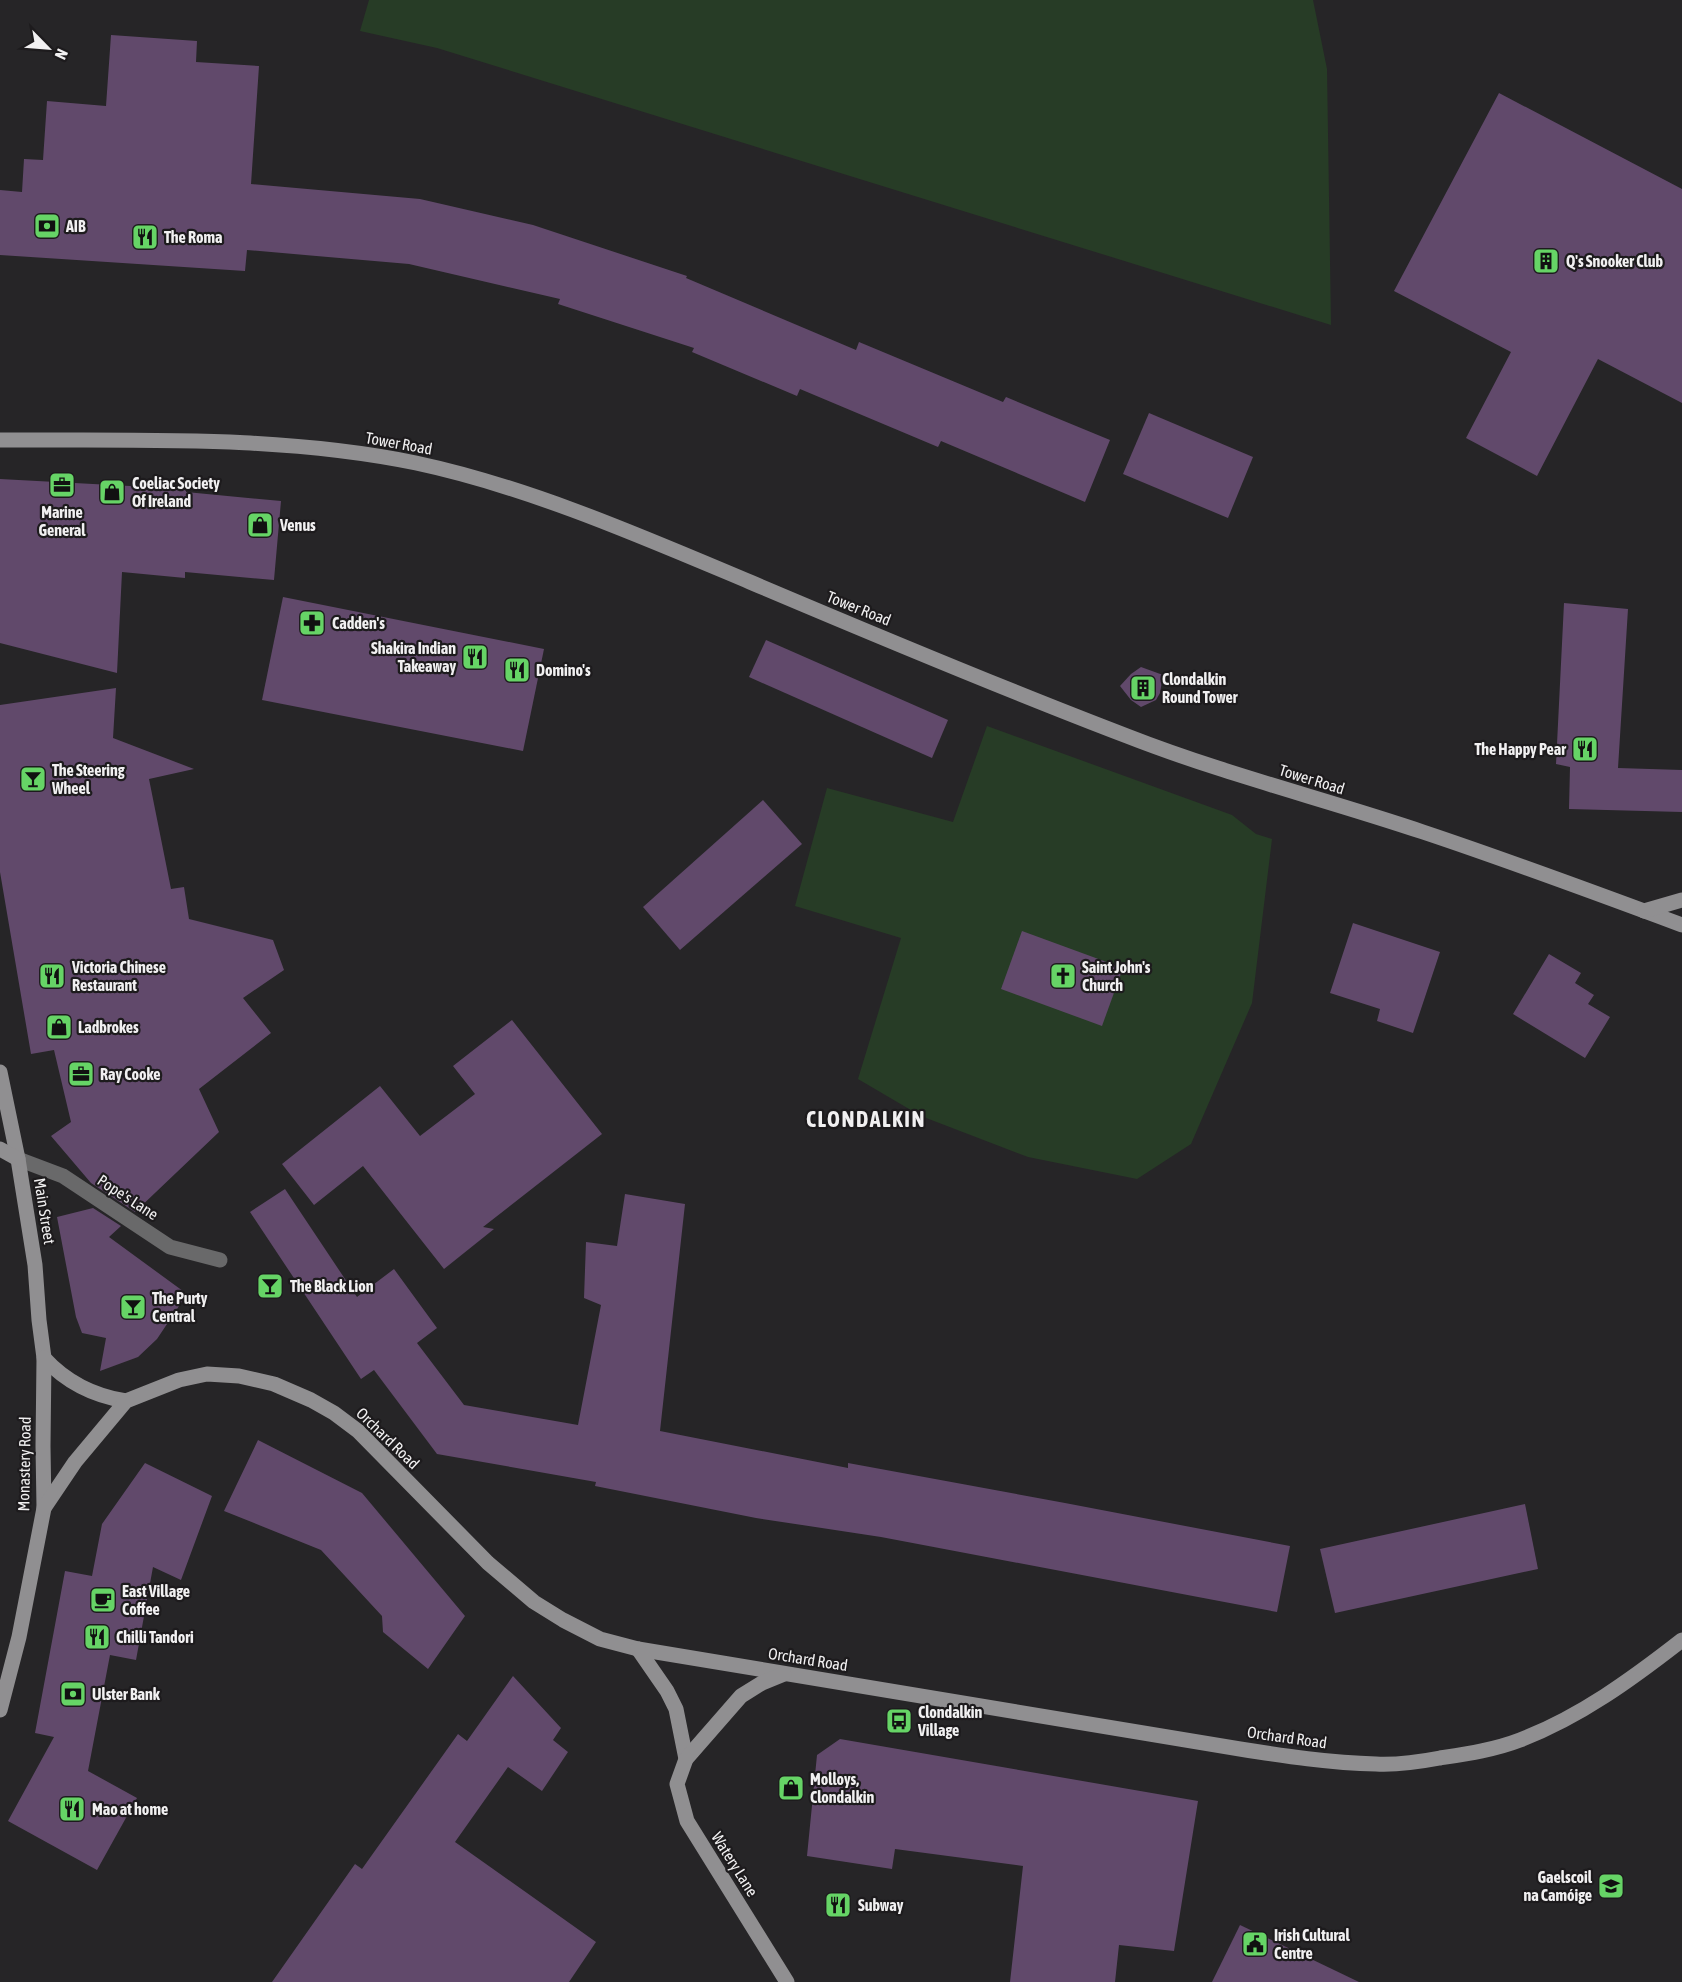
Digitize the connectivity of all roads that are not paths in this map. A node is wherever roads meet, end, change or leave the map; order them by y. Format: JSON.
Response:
{"nodes":[{"id":1,"x":0,"y":440,"type":"edge"},
{"id":2,"x":1682,"y":900,"type":"edge"},
{"id":3,"x":1644,"y":911,"type":"junction"},
{"id":4,"x":1682,"y":925,"type":"edge"},
{"id":5,"x":0,"y":1072,"type":"edge"},
{"id":6,"x":0,"y":1149,"type":"edge"},
{"id":7,"x":18,"y":1159,"type":"junction"},
{"id":8,"x":220,"y":1260,"type":"dead end"},
{"id":9,"x":44,"y":1358,"type":"junction"},
{"id":10,"x":126,"y":1401,"type":"junction"},
{"id":11,"x":44,"y":1508,"type":"junction"},
{"id":12,"x":1682,"y":1640,"type":"edge"},
{"id":13,"x":638,"y":1649,"type":"junction"},
{"id":14,"x":784,"y":1674,"type":"junction"},
{"id":15,"x":0,"y":1710,"type":"edge"},
{"id":16,"x":686,"y":1759,"type":"junction"},
{"id":17,"x":787,"y":1982,"type":"edge"}],
"edges":[{"from":1,"to":3,"type":"street","name":"Tower Road"},
{"from":2,"to":3,"type":"street"},
{"from":3,"to":4,"type":"street","name":"Tower Road"},
{"from":5,"to":7,"type":"street","name":"Main Street"},
{"from":6,"to":7,"type":"street"},
{"from":7,"to":8,"type":"street","name":"Pope's Lane"},
{"from":7,"to":9,"type":"street","name":"Main Street"},
{"from":9,"to":10,"type":"street"},
{"from":9,"to":11,"type":"street","name":"Monastery Road"},
{"from":10,"to":11,"type":"street","name":"Orchard Road"},
{"from":10,"to":13,"type":"street","name":"Orchard Road"},
{"from":11,"to":15,"type":"street","name":"Monastery Road"},
{"from":12,"to":14,"type":"street","name":"Orchard Road"},
{"from":13,"to":14,"type":"street","name":"Orchard Road"},
{"from":13,"to":16,"type":"street","name":"Watery Lane"},
{"from":14,"to":16,"type":"street","name":"Watery Lane"},
{"from":16,"to":17,"type":"street","name":"Watery Lane"}]}
